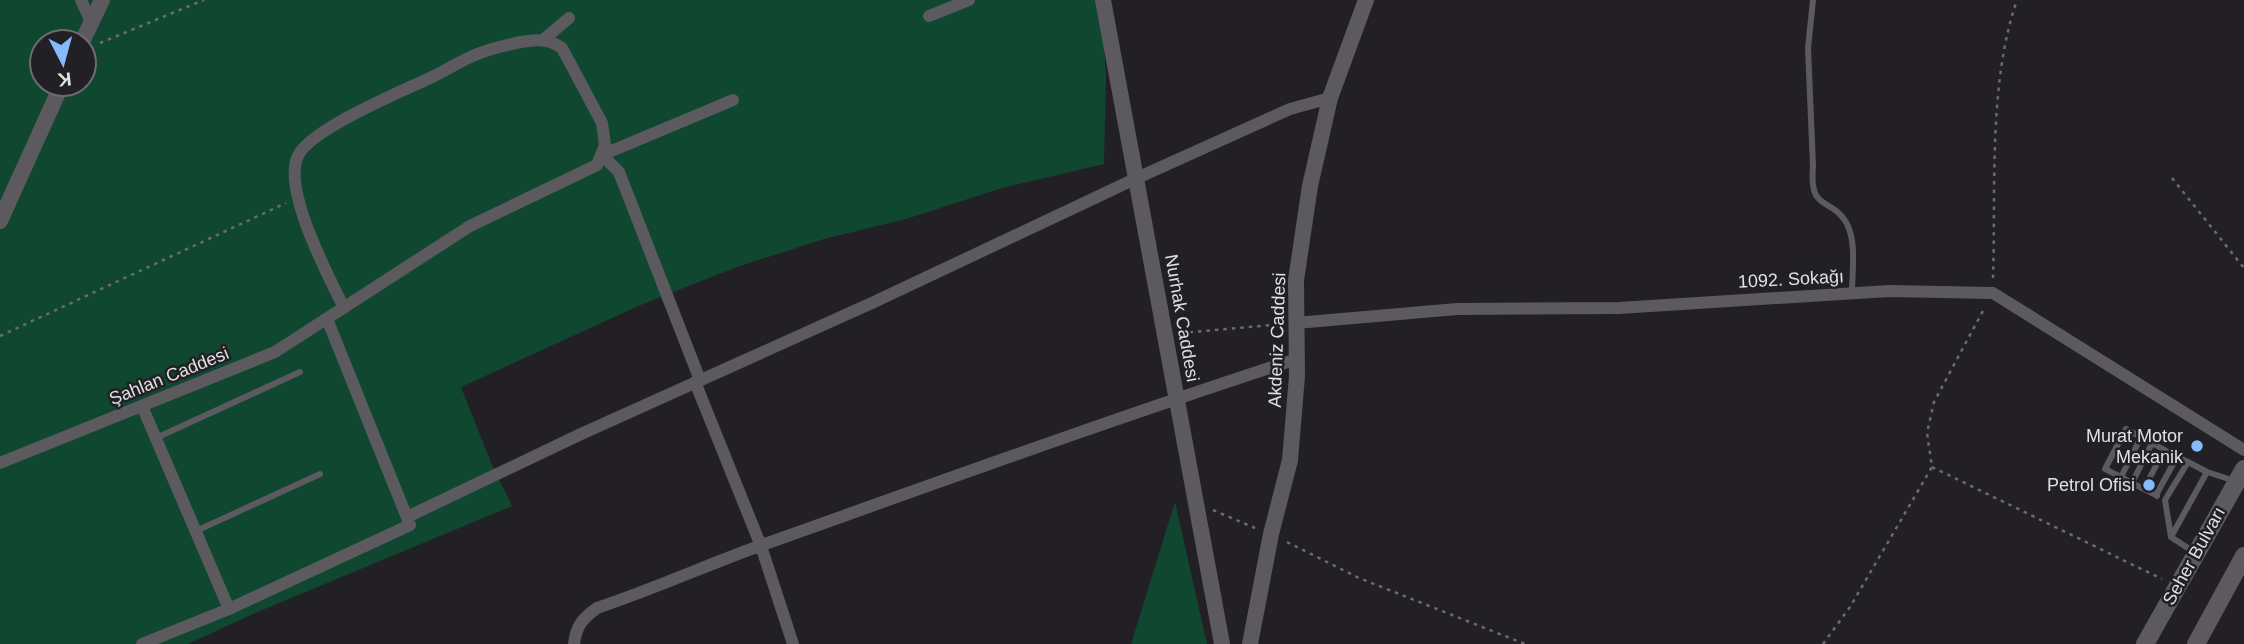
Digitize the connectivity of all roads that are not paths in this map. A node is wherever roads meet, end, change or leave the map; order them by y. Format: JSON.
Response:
{"nodes":[{"id":1,"x":81,"y":0,"type":"edge"},
{"id":2,"x":102,"y":0,"type":"edge"},
{"id":3,"x":969,"y":0,"type":"edge"},
{"id":4,"x":1103,"y":0,"type":"edge"},
{"id":5,"x":1366,"y":0,"type":"edge"},
{"id":6,"x":1813,"y":0,"type":"edge"},
{"id":7,"x":929,"y":16,"type":"dead end"},
{"id":8,"x":569,"y":18,"type":"dead end"},
{"id":9,"x":91,"y":22,"type":"junction"},
{"id":10,"x":90,"y":28,"type":"edge"},
{"id":11,"x":543,"y":40,"type":"junction"},
{"id":12,"x":56,"y":98,"type":"edge"},
{"id":13,"x":1330,"y":98,"type":"junction"},
{"id":14,"x":733,"y":100,"type":"dead end"},
{"id":15,"x":602,"y":155,"type":"junction"},
{"id":16,"x":1137,"y":178,"type":"junction"},
{"id":17,"x":0,"y":221,"type":"edge"},
{"id":18,"x":1852,"y":293,"type":"junction"},
{"id":19,"x":344,"y":307,"type":"junction"},
{"id":20,"x":327,"y":319,"type":"junction"},
{"id":21,"x":1296,"y":323,"type":"junction"},
{"id":22,"x":1297,"y":359,"type":"junction"},
{"id":23,"x":300,"y":372,"type":"dead end"},
{"id":24,"x":698,"y":381,"type":"junction"},
{"id":25,"x":1177,"y":398,"type":"junction"},
{"id":26,"x":142,"y":406,"type":"junction"},
{"id":27,"x":2141,"y":437,"type":"junction"},
{"id":28,"x":156,"y":438,"type":"junction"},
{"id":29,"x":2152,"y":443,"type":"junction"},
{"id":30,"x":2164,"y":450,"type":"junction"},
{"id":31,"x":2244,"y":450,"type":"edge"},
{"id":32,"x":2177,"y":457,"type":"junction"},
{"id":33,"x":2188,"y":462,"type":"junction"},
{"id":34,"x":0,"y":463,"type":"edge"},
{"id":35,"x":2207,"y":471,"type":"junction"},
{"id":36,"x":320,"y":474,"type":"dead end"},
{"id":37,"x":2240,"y":475,"type":"edge"},
{"id":38,"x":2121,"y":477,"type":"junction"},
{"id":39,"x":2132,"y":483,"type":"junction"},
{"id":40,"x":2144,"y":489,"type":"junction"},
{"id":41,"x":2156,"y":495,"type":"junction"},
{"id":42,"x":2165,"y":500,"type":"junction"},
{"id":43,"x":407,"y":517,"type":"junction"},
{"id":44,"x":196,"y":531,"type":"junction"},
{"id":45,"x":2171,"y":537,"type":"junction"},
{"id":46,"x":761,"y":546,"type":"junction"},
{"id":47,"x":2196,"y":553,"type":"junction"},
{"id":48,"x":2244,"y":556,"type":"edge"},
{"id":49,"x":229,"y":610,"type":"junction"},
{"id":50,"x":142,"y":644,"type":"edge"},
{"id":51,"x":574,"y":644,"type":"edge"},
{"id":52,"x":793,"y":644,"type":"edge"},
{"id":53,"x":1222,"y":644,"type":"edge"},
{"id":54,"x":1250,"y":644,"type":"edge"},
{"id":55,"x":2145,"y":644,"type":"edge"},
{"id":56,"x":2196,"y":644,"type":"edge"}],
"edges":[{"from":1,"to":9,"type":"street"},
{"from":2,"to":9,"type":"street"},
{"from":3,"to":7,"type":"street"},
{"from":4,"to":16,"type":"street","name":"Nurhak Caddesi"},
{"from":5,"to":13,"type":"street","name":"Akdeniz Caddesi"},
{"from":6,"to":18,"type":"lane"},
{"from":8,"to":11,"type":"street"},
{"from":9,"to":10,"type":"street"},
{"from":11,"to":15,"type":"street"},
{"from":11,"to":19,"type":"street"},
{"from":12,"to":17,"type":"street"},
{"from":13,"to":16,"type":"street"},
{"from":13,"to":21,"type":"street","name":"Akdeniz Caddesi"},
{"from":14,"to":15,"type":"street","name":"Şahlan Caddesi"},
{"from":15,"to":19,"type":"street","name":"Şahlan Caddesi"},
{"from":15,"to":24,"type":"street"},
{"from":16,"to":24,"type":"street"},
{"from":16,"to":25,"type":"street","name":"Nurhak Caddesi"},
{"from":18,"to":21,"type":"street","name":"1092. Sokağı"},
{"from":18,"to":31,"type":"street","name":"1092. Sokağı"},
{"from":19,"to":20,"type":"street","name":"Şahlan Caddesi"},
{"from":20,"to":26,"type":"street","name":"Şahlan Caddesi"},
{"from":20,"to":43,"type":"street"},
{"from":21,"to":22,"type":"street","name":"Akdeniz Caddesi"},
{"from":22,"to":25,"type":"street"},
{"from":22,"to":54,"type":"street","name":"Akdeniz Caddesi"},
{"from":23,"to":28,"type":"lane"},
{"from":24,"to":43,"type":"street"},
{"from":24,"to":46,"type":"street"},
{"from":25,"to":46,"type":"street"},
{"from":25,"to":53,"type":"street","name":"Nurhak Caddesi"},
{"from":26,"to":28,"type":"street"},
{"from":26,"to":34,"type":"street","name":"Şahlan Caddesi"},
{"from":27,"to":29,"type":"lane"},
{"from":27,"to":38,"type":"lane"},
{"from":27,"to":38,"type":"lane"},
{"from":28,"to":44,"type":"street"},
{"from":29,"to":30,"type":"lane"},
{"from":29,"to":39,"type":"lane"},
{"from":30,"to":32,"type":"lane"},
{"from":30,"to":40,"type":"lane"},
{"from":32,"to":33,"type":"lane"},
{"from":32,"to":41,"type":"lane"},
{"from":33,"to":35,"type":"lane"},
{"from":33,"to":42,"type":"lane"},
{"from":35,"to":37,"type":"lane"},
{"from":35,"to":45,"type":"lane"},
{"from":36,"to":44,"type":"lane"},
{"from":37,"to":47,"type":"main road","name":"Seher Bulvarı"},
{"from":38,"to":39,"type":"lane"},
{"from":39,"to":40,"type":"lane"},
{"from":40,"to":41,"type":"lane"},
{"from":41,"to":42,"type":"lane"},
{"from":42,"to":45,"type":"lane"},
{"from":43,"to":49,"type":"street"},
{"from":44,"to":49,"type":"street"},
{"from":45,"to":47,"type":"lane"},
{"from":46,"to":51,"type":"street"},
{"from":46,"to":52,"type":"street"},
{"from":47,"to":55,"type":"main road","name":"Seher Bulvarı"},
{"from":48,"to":56,"type":"main road"},
{"from":49,"to":50,"type":"street"}]}
